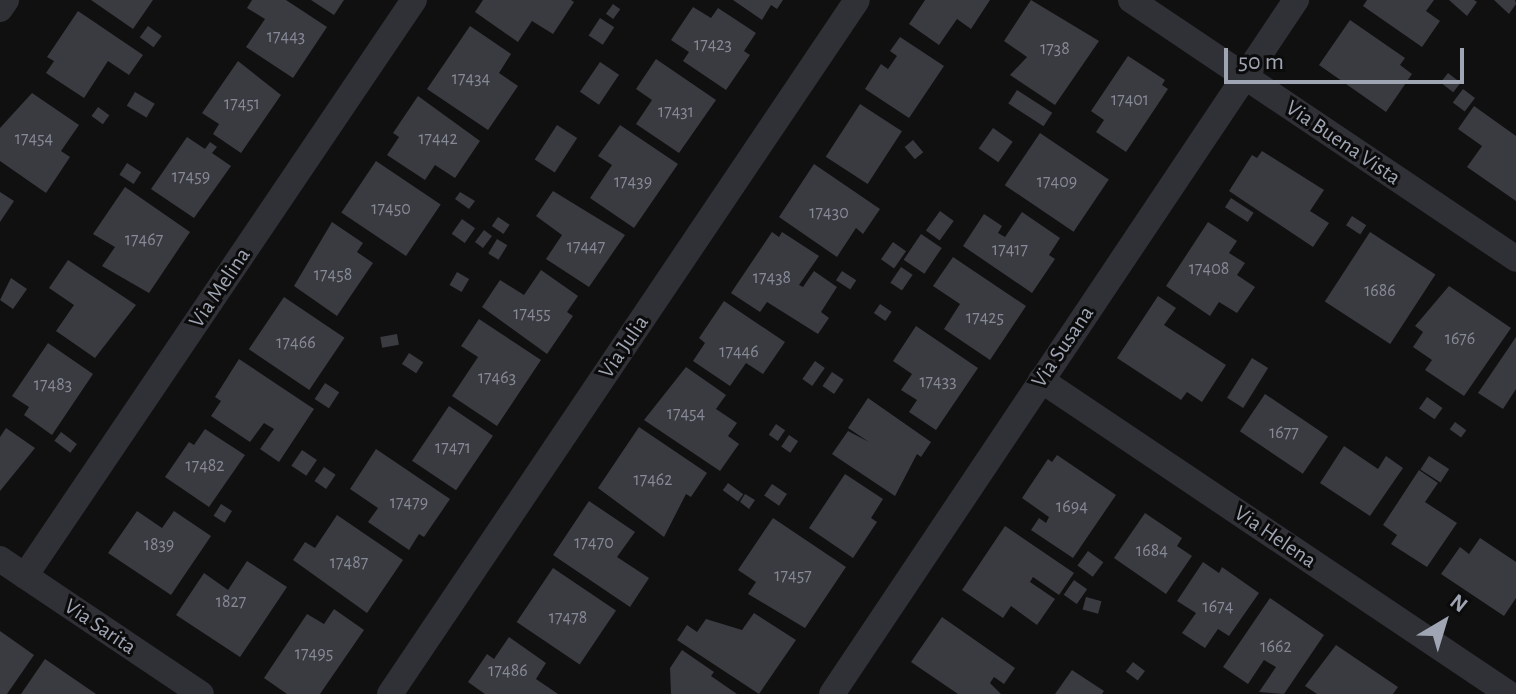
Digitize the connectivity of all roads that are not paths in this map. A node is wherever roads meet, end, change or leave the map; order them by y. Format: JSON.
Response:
{"nodes":[{"id":1,"x":6,"y":0,"type":"edge"},
{"id":2,"x":414,"y":0,"type":"edge"},
{"id":3,"x":857,"y":0,"type":"edge"},
{"id":4,"x":1131,"y":0,"type":"edge"},
{"id":5,"x":1296,"y":0,"type":"edge"},
{"id":6,"x":0,"y":9,"type":"edge"},
{"id":7,"x":1245,"y":76,"type":"junction"},
{"id":8,"x":1516,"y":259,"type":"edge"},
{"id":9,"x":1041,"y":380,"type":"junction"},
{"id":10,"x":0,"y":559,"type":"edge"},
{"id":11,"x":25,"y":576,"type":"junction"},
{"id":12,"x":837,"y":692,"type":"edge"},
{"id":13,"x":201,"y":694,"type":"edge"},
{"id":14,"x":390,"y":694,"type":"edge"},
{"id":15,"x":1509,"y":694,"type":"edge"}],
"edges":[{"from":1,"to":6,"type":"street"},
{"from":2,"to":11,"type":"street","name":"Via Melina"},
{"from":3,"to":14,"type":"street","name":"Via Julia"},
{"from":4,"to":7,"type":"street","name":"Via Buena Vista"},
{"from":5,"to":7,"type":"street","name":"Via Susana"},
{"from":7,"to":8,"type":"street","name":"Via Buena Vista"},
{"from":7,"to":9,"type":"street","name":"Via Susana"},
{"from":9,"to":12,"type":"street","name":"Via Susana"},
{"from":9,"to":15,"type":"street","name":"Via Helena"},
{"from":10,"to":11,"type":"street","name":"Via Sarita"},
{"from":11,"to":13,"type":"street","name":"Via Sarita"}]}
